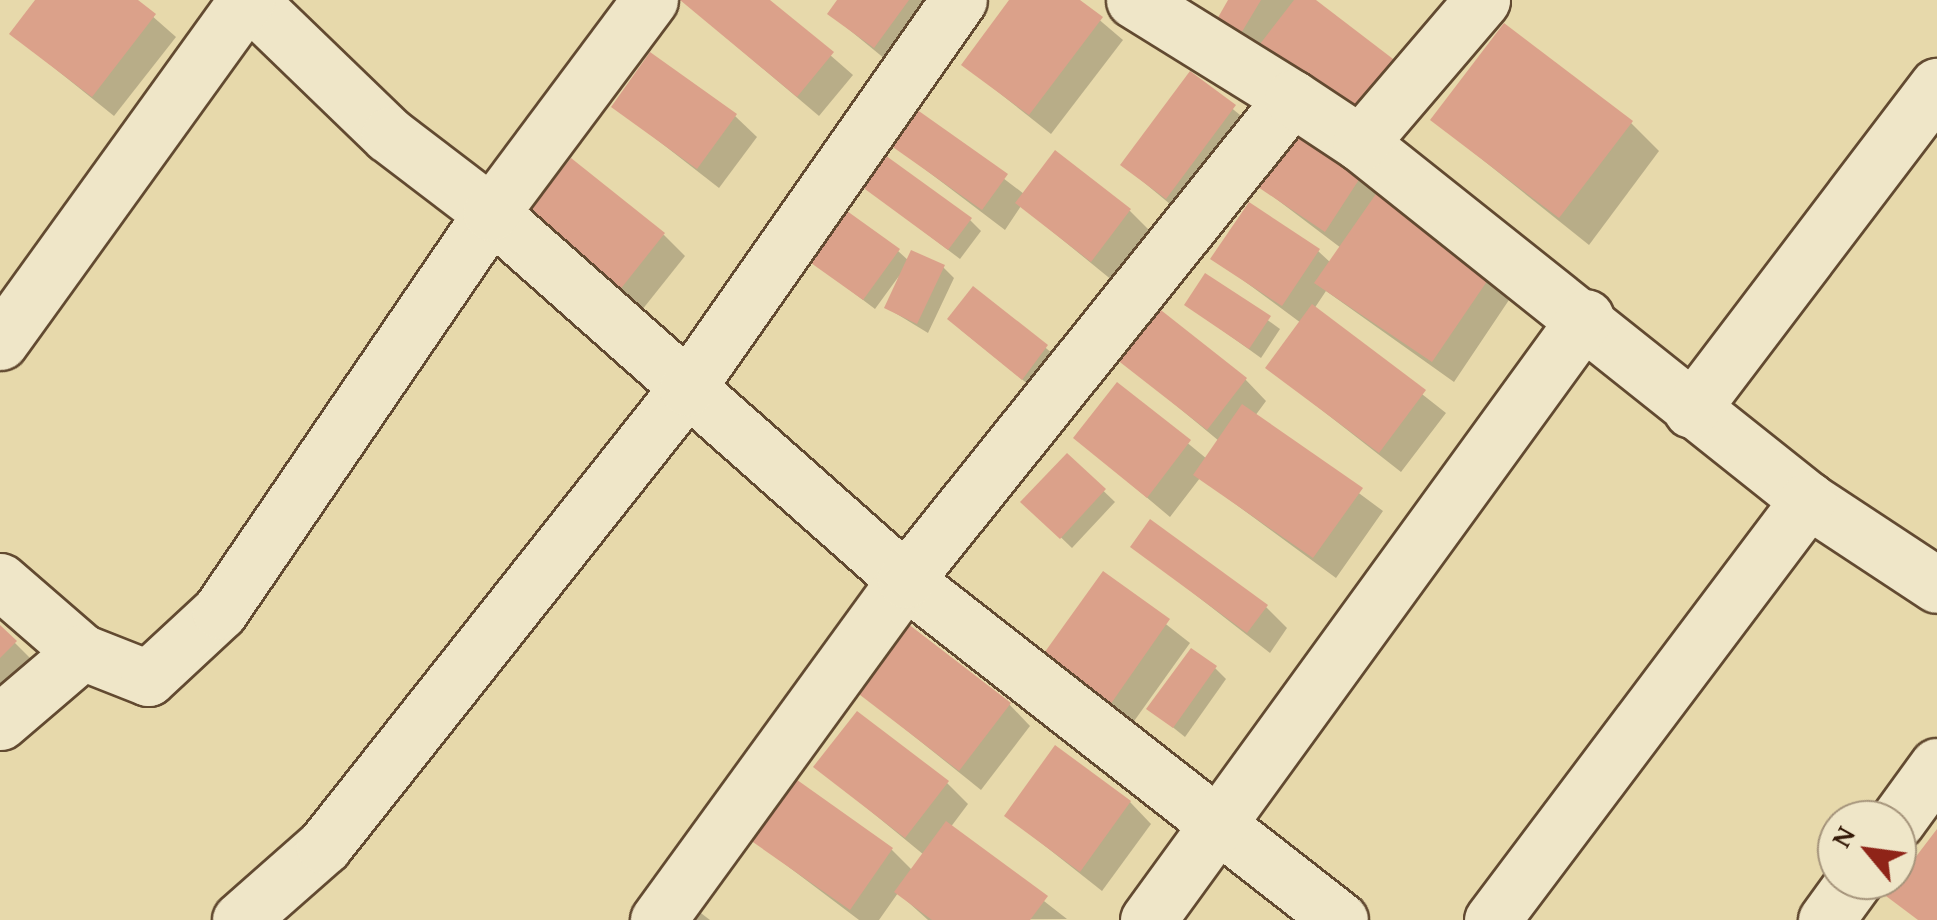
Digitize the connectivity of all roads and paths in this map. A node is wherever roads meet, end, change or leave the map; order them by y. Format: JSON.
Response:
{"nodes":[{"id":1,"x":248,"y":0,"type":"edge"},
{"id":2,"x":650,"y":0,"type":"edge"},
{"id":3,"x":959,"y":0,"type":"edge"},
{"id":4,"x":1134,"y":0,"type":"edge"},
{"id":5,"x":1482,"y":0,"type":"edge"},
{"id":6,"x":1937,"y":86,"type":"edge"},
{"id":7,"x":1292,"y":98,"type":"junction"},
{"id":8,"x":1360,"y":142,"type":"junction"},
{"id":9,"x":491,"y":213,"type":"junction"},
{"id":10,"x":1586,"y":317,"type":"junction"},
{"id":11,"x":0,"y":342,"type":"edge"},
{"id":12,"x":686,"y":388,"type":"junction"},
{"id":13,"x":1690,"y":410,"type":"junction"},
{"id":14,"x":1808,"y":500,"type":"junction"},
{"id":15,"x":904,"y":580,"type":"junction"},
{"id":16,"x":0,"y":581,"type":"edge"},
{"id":17,"x":1937,"y":585,"type":"edge"},
{"id":18,"x":82,"y":652,"type":"junction"},
{"id":19,"x":0,"y":722,"type":"edge"},
{"id":20,"x":1937,"y":766,"type":"edge"},
{"id":21,"x":1912,"y":800,"type":"edge"},
{"id":22,"x":1222,"y":824,"type":"junction"},
{"id":23,"x":240,"y":920,"type":"edge"},
{"id":24,"x":658,"y":920,"type":"edge"},
{"id":25,"x":1148,"y":920,"type":"edge"},
{"id":26,"x":1340,"y":920,"type":"edge"},
{"id":27,"x":1492,"y":920,"type":"edge"}],
"edges":[{"from":1,"to":9,"type":"street"},
{"from":1,"to":11,"type":"street"},
{"from":2,"to":9,"type":"street"},
{"from":3,"to":12,"type":"street"},
{"from":4,"to":7,"type":"street"},
{"from":5,"to":8,"type":"street"},
{"from":6,"to":13,"type":"street"},
{"from":7,"to":8,"type":"street"},
{"from":7,"to":15,"type":"street"},
{"from":8,"to":10,"type":"street"},
{"from":9,"to":12,"type":"street"},
{"from":9,"to":18,"type":"street"},
{"from":10,"to":13,"type":"street"},
{"from":10,"to":22,"type":"street"},
{"from":12,"to":15,"type":"street"},
{"from":12,"to":23,"type":"street"},
{"from":13,"to":14,"type":"street"},
{"from":14,"to":17,"type":"street"},
{"from":14,"to":27,"type":"street"},
{"from":15,"to":22,"type":"street"},
{"from":15,"to":24,"type":"street"},
{"from":16,"to":18,"type":"street"},
{"from":18,"to":19,"type":"street"},
{"from":20,"to":21,"type":"street"},
{"from":22,"to":25,"type":"street"},
{"from":22,"to":26,"type":"street"}]}
